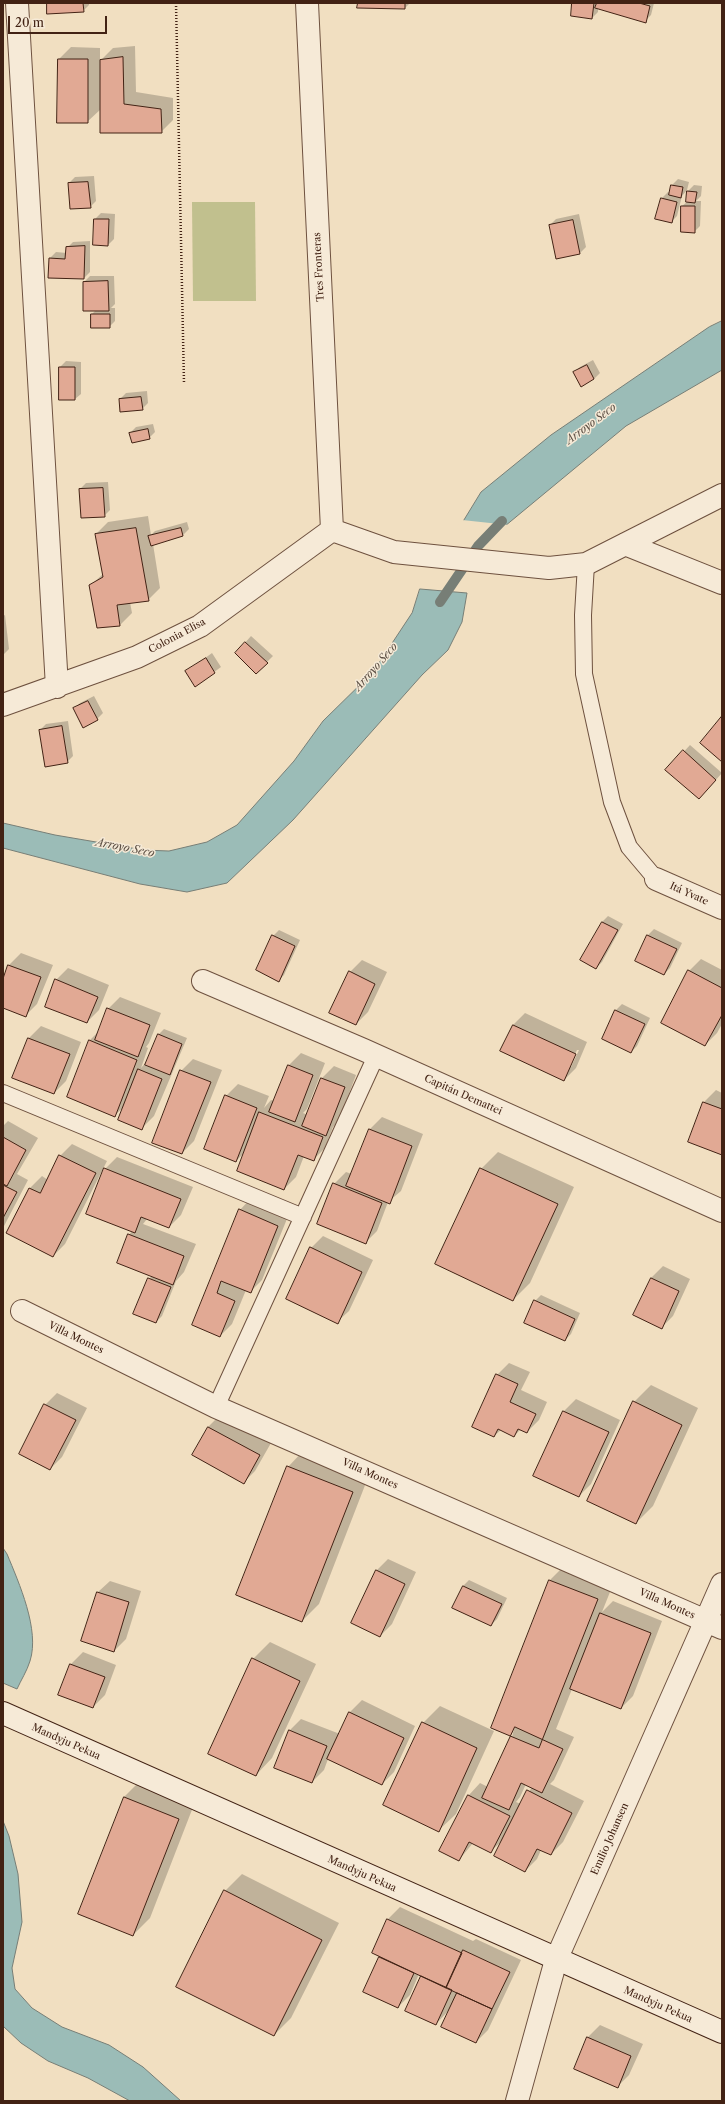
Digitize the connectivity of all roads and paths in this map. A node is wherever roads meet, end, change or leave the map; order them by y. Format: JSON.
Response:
{"nodes":[{"id":1,"x":17,"y":3,"type":"edge"},
{"id":2,"x":176,"y":3,"type":"edge"},
{"id":3,"x":307,"y":3,"type":"edge"},
{"id":4,"x":184,"y":383,"type":"dead end"},
{"id":5,"x":722,"y":495,"type":"edge"},
{"id":6,"x":332,"y":530,"type":"junction"},
{"id":7,"x":625,"y":544,"type":"junction"},
{"id":8,"x":586,"y":564,"type":"junction"},
{"id":9,"x":722,"y":583,"type":"edge"},
{"id":10,"x":57,"y":687,"type":"junction"},
{"id":11,"x":3,"y":705,"type":"edge"},
{"id":12,"x":656,"y":879,"type":"joint"},
{"id":13,"x":722,"y":908,"type":"edge"},
{"id":14,"x":203,"y":981,"type":"dead end"},
{"id":15,"x":376,"y":1056,"type":"junction"},
{"id":16,"x":3,"y":1093,"type":"edge"},
{"id":17,"x":722,"y":1211,"type":"edge"},
{"id":18,"x":303,"y":1217,"type":"junction"},
{"id":19,"x":22,"y":1311,"type":"dead end"},
{"id":20,"x":216,"y":1407,"type":"junction"},
{"id":21,"x":722,"y":1584,"type":"edge"},
{"id":22,"x":714,"y":1625,"type":"edge"},
{"id":23,"x":3,"y":1713,"type":"edge"},
{"id":24,"x":556,"y":1960,"type":"junction"},
{"id":25,"x":722,"y":2032,"type":"edge"},
{"id":26,"x":517,"y":2101,"type":"edge"}],
"edges":[{"from":1,"to":10,"type":"street"},
{"from":2,"to":4,"type":"path"},
{"from":3,"to":6,"type":"street","name":"Tres Fronteras"},
{"from":5,"to":7,"type":"street"},
{"from":6,"to":8,"type":"street"},
{"from":6,"to":10,"type":"street","name":"Colonia Elisa"},
{"from":7,"to":8,"type":"street"},
{"from":7,"to":9,"type":"street"},
{"from":8,"to":12,"type":"lane"},
{"from":10,"to":11,"type":"street","name":"Colonia Elisa"},
{"from":12,"to":13,"type":"street","name":"Itá Yvate"},
{"from":14,"to":15,"type":"street","name":"Capitán Demattei"},
{"from":15,"to":17,"type":"street","name":"Capitán Demattei"},
{"from":15,"to":18,"type":"lane"},
{"from":16,"to":18,"type":"lane"},
{"from":18,"to":20,"type":"lane"},
{"from":19,"to":20,"type":"street","name":"Villa Montes"},
{"from":20,"to":22,"type":"street","name":"Villa Montes"},
{"from":21,"to":22,"type":"street","name":"Emilio Johansen"},
{"from":22,"to":24,"type":"street","name":"Emilio Johansen"},
{"from":23,"to":24,"type":"street","name":"Mandyju Pekua"},
{"from":24,"to":25,"type":"street","name":"Mandyju Pekua"},
{"from":24,"to":26,"type":"street","name":"Emilio Johansen"}]}
